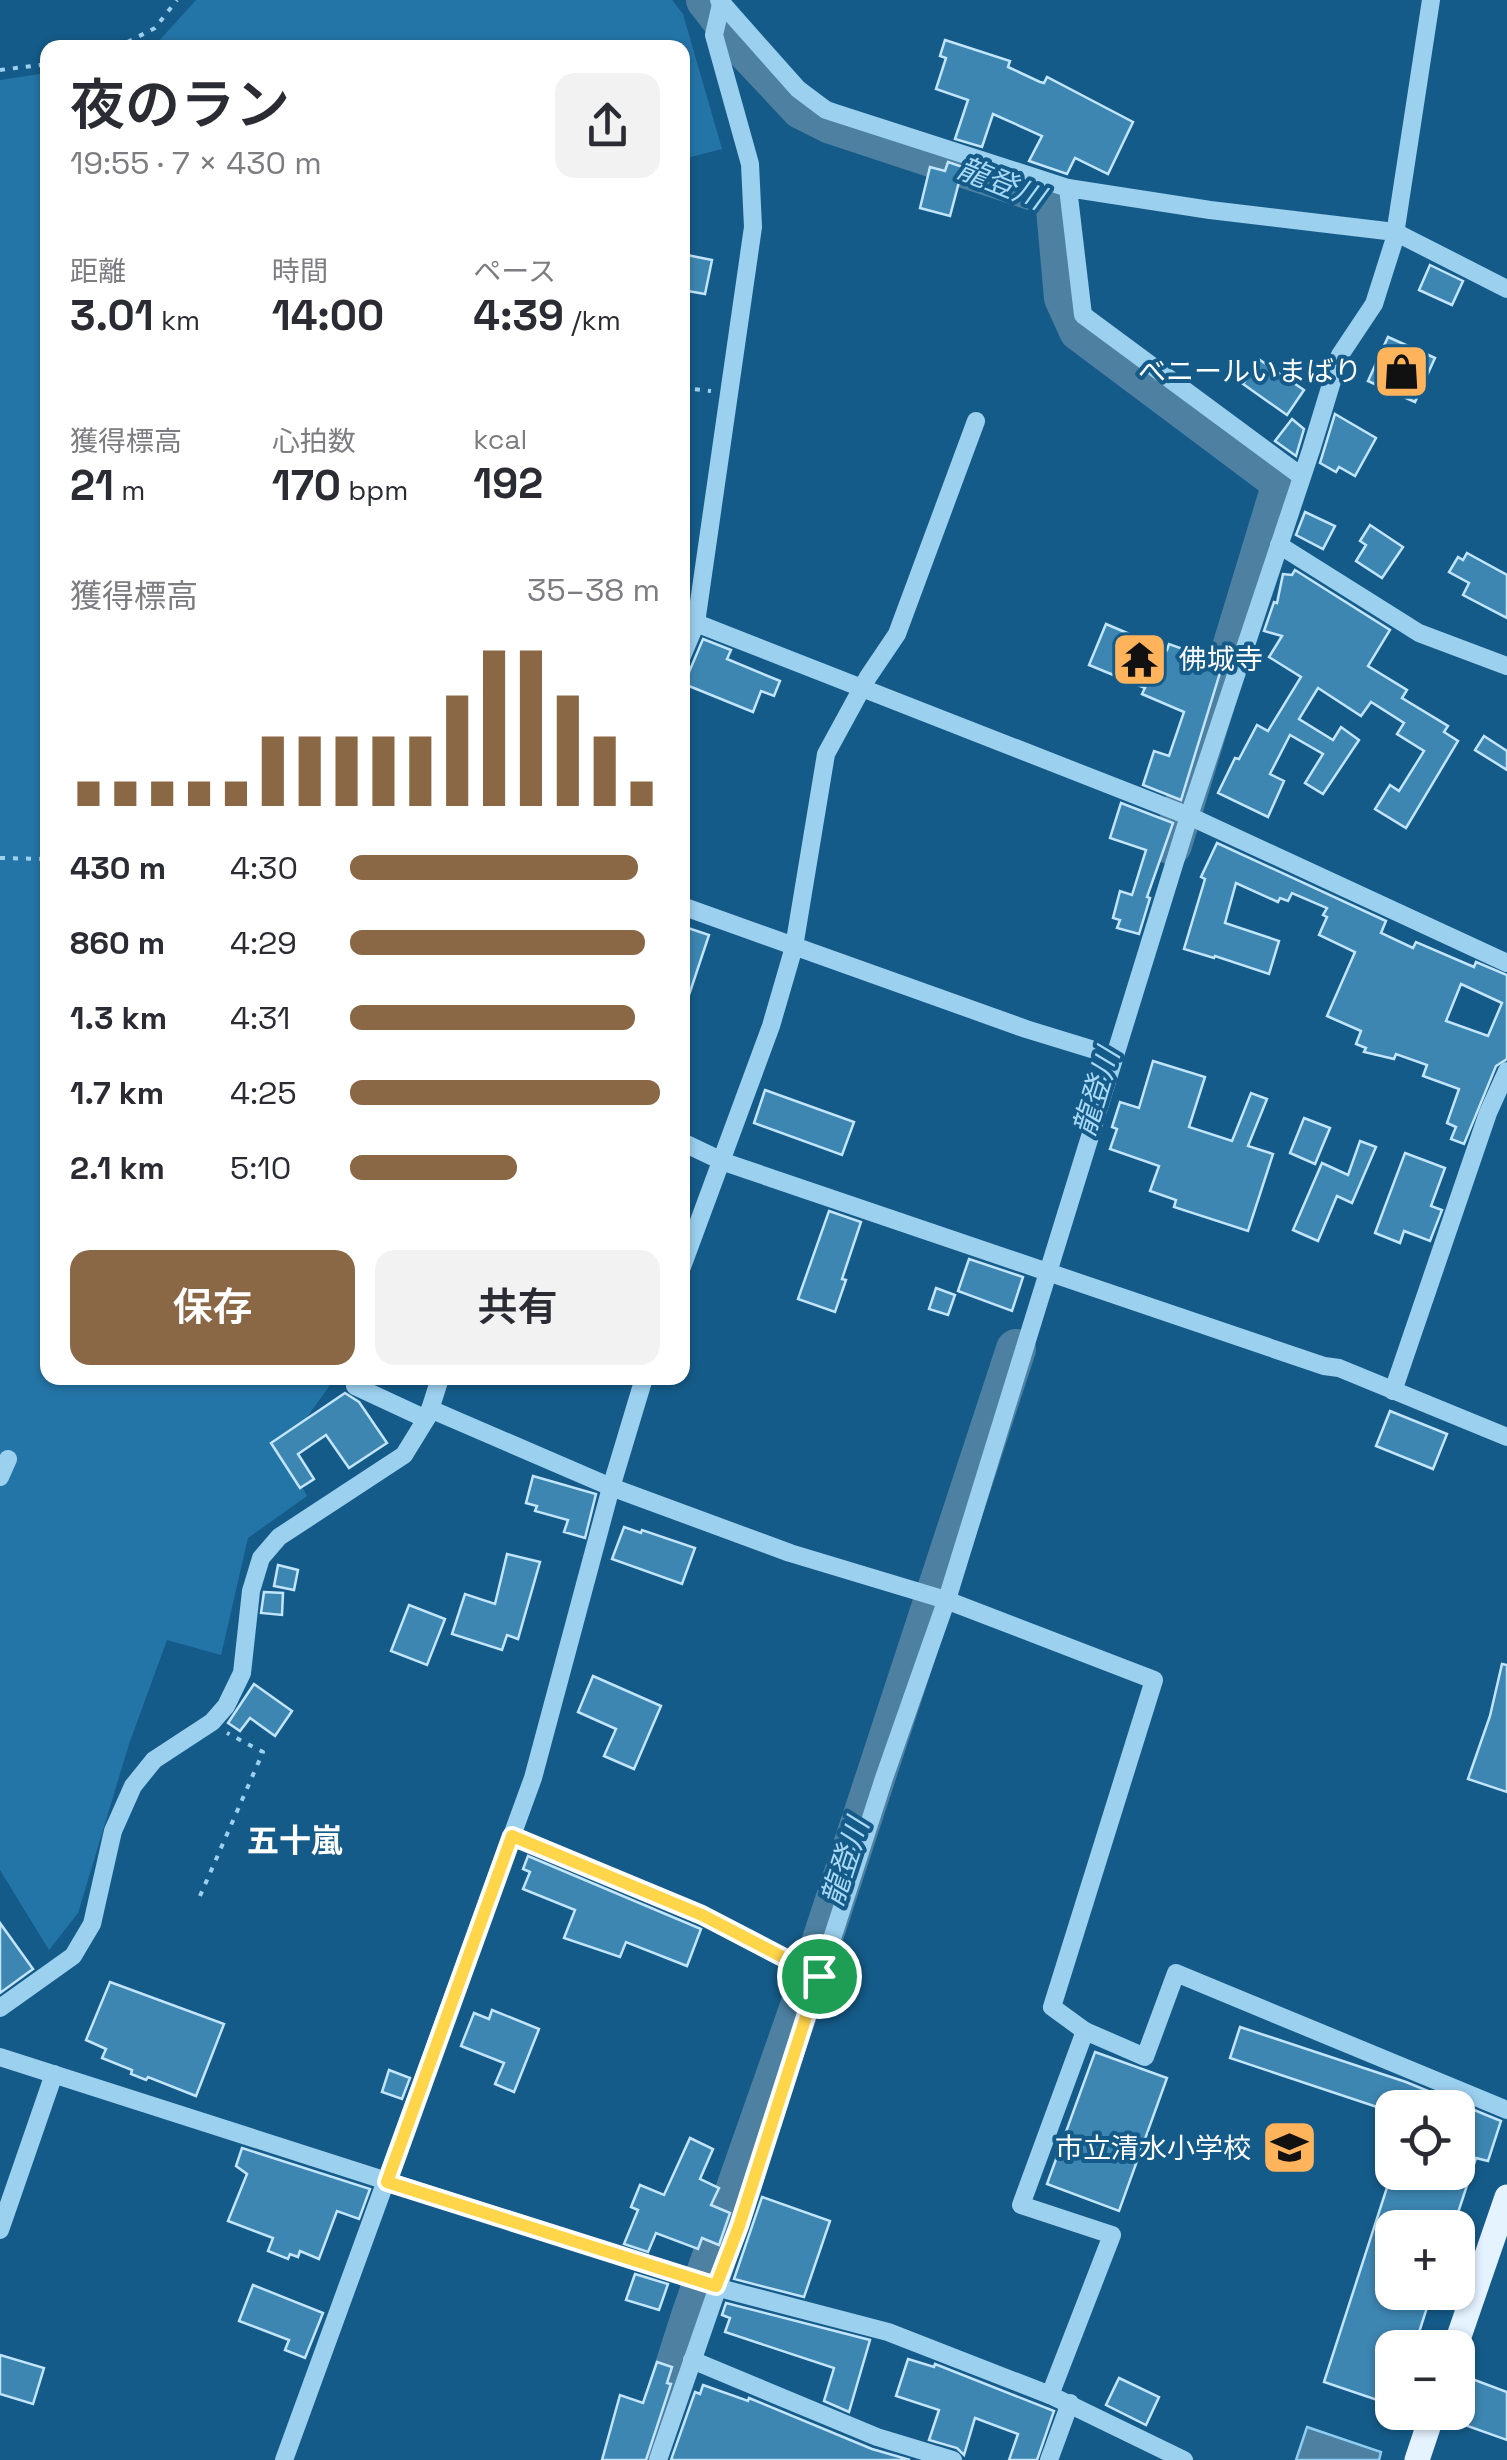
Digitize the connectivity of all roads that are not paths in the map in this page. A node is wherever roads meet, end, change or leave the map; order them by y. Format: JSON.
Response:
{"nodes":[{"id":1,"x":1431,"y":0,"type":"edge"},
{"id":2,"x":720,"y":2,"type":"edge"},
{"id":3,"x":1068,"y":188,"type":"junction"},
{"id":4,"x":1396,"y":232,"type":"junction"},
{"id":5,"x":1507,"y":289,"type":"edge"},
{"id":6,"x":976,"y":421,"type":"dead end"},
{"id":7,"x":1300,"y":476,"type":"junction"},
{"id":8,"x":1280,"y":545,"type":"junction"},
{"id":9,"x":696,"y":623,"type":"junction"},
{"id":10,"x":690,"y":637,"type":"edge"},
{"id":11,"x":1507,"y":666,"type":"edge"},
{"id":12,"x":863,"y":688,"type":"junction"},
{"id":13,"x":1189,"y":816,"type":"junction"},
{"id":14,"x":690,"y":909,"type":"edge"},
{"id":15,"x":794,"y":947,"type":"junction"},
{"id":16,"x":1507,"y":963,"type":"edge"},
{"id":17,"x":1113,"y":1056,"type":"junction"},
{"id":18,"x":1507,"y":1071,"type":"edge"},
{"id":19,"x":690,"y":1146,"type":"edge"},
{"id":20,"x":724,"y":1162,"type":"junction"},
{"id":21,"x":690,"y":1247,"type":"edge"},
{"id":22,"x":1046,"y":1270,"type":"junction"},
{"id":23,"x":438,"y":1385,"type":"edge"},
{"id":24,"x":642,"y":1385,"type":"edge"},
{"id":25,"x":355,"y":1386,"type":"dead end"},
{"id":26,"x":1393,"y":1391,"type":"junction"},
{"id":27,"x":428,"y":1414,"type":"junction"},
{"id":28,"x":1507,"y":1436,"type":"edge"},
{"id":29,"x":611,"y":1487,"type":"junction"},
{"id":30,"x":946,"y":1600,"type":"junction"},
{"id":31,"x":512,"y":1836,"type":"junction"},
{"id":32,"x":819,"y":1976,"type":"junction"},
{"id":33,"x":0,"y":2008,"type":"edge"},
{"id":34,"x":1085,"y":2031,"type":"junction"},
{"id":35,"x":0,"y":2056,"type":"edge"},
{"id":36,"x":54,"y":2074,"type":"junction"},
{"id":37,"x":1507,"y":2110,"type":"edge"},
{"id":38,"x":387,"y":2182,"type":"junction"},
{"id":39,"x":1507,"y":2198,"type":"edge"},
{"id":40,"x":0,"y":2230,"type":"edge"},
{"id":41,"x":716,"y":2286,"type":"junction"},
{"id":42,"x":1461,"y":2330,"type":"edge"},
{"id":43,"x":692,"y":2360,"type":"junction"},
{"id":44,"x":1050,"y":2395,"type":"junction"},
{"id":45,"x":1070,"y":2403,"type":"junction"},
{"id":46,"x":1427,"y":2430,"type":"edge"},
{"id":47,"x":284,"y":2460,"type":"edge"},
{"id":48,"x":658,"y":2460,"type":"edge"},
{"id":49,"x":952,"y":2460,"type":"edge"},
{"id":50,"x":1048,"y":2460,"type":"edge"},
{"id":51,"x":1184,"y":2460,"type":"edge"},
{"id":52,"x":1416,"y":2460,"type":"edge"}],
"edges":[{"from":1,"to":4,"type":"street"},
{"from":2,"to":3,"type":"street"},
{"from":2,"to":9,"type":"street"},
{"from":3,"to":4,"type":"street"},
{"from":3,"to":7,"type":"street"},
{"from":4,"to":5,"type":"street"},
{"from":4,"to":7,"type":"street"},
{"from":6,"to":12,"type":"street"},
{"from":7,"to":8,"type":"street"},
{"from":8,"to":11,"type":"street"},
{"from":8,"to":13,"type":"street"},
{"from":9,"to":10,"type":"street"},
{"from":9,"to":12,"type":"street"},
{"from":12,"to":13,"type":"street"},
{"from":12,"to":15,"type":"street"},
{"from":13,"to":16,"type":"street"},
{"from":13,"to":17,"type":"street"},
{"from":14,"to":15,"type":"street"},
{"from":15,"to":17,"type":"street"},
{"from":15,"to":20,"type":"street"},
{"from":17,"to":22,"type":"street"},
{"from":18,"to":26,"type":"street"},
{"from":19,"to":20,"type":"street"},
{"from":20,"to":21,"type":"street"},
{"from":20,"to":22,"type":"street"},
{"from":22,"to":26,"type":"street"},
{"from":22,"to":30,"type":"street"},
{"from":23,"to":27,"type":"street"},
{"from":24,"to":29,"type":"street"},
{"from":25,"to":27,"type":"street"},
{"from":26,"to":28,"type":"street"},
{"from":27,"to":29,"type":"street"},
{"from":27,"to":33,"type":"street"},
{"from":29,"to":30,"type":"street"},
{"from":29,"to":31,"type":"street"},
{"from":30,"to":32,"type":"street"},
{"from":30,"to":34,"type":"street"},
{"from":31,"to":32,"type":"street"},
{"from":31,"to":38,"type":"street"},
{"from":32,"to":41,"type":"street"},
{"from":34,"to":37,"type":"street"},
{"from":34,"to":44,"type":"street"},
{"from":35,"to":36,"type":"street"},
{"from":36,"to":38,"type":"street"},
{"from":36,"to":40,"type":"street"},
{"from":38,"to":41,"type":"street"},
{"from":38,"to":47,"type":"street"},
{"from":39,"to":42,"type":"main road"},
{"from":41,"to":43,"type":"street"},
{"from":41,"to":44,"type":"street"},
{"from":43,"to":48,"type":"street"},
{"from":43,"to":49,"type":"street"},
{"from":44,"to":45,"type":"street"},
{"from":45,"to":50,"type":"street"},
{"from":45,"to":51,"type":"street"},
{"from":46,"to":52,"type":"main road"}]}
